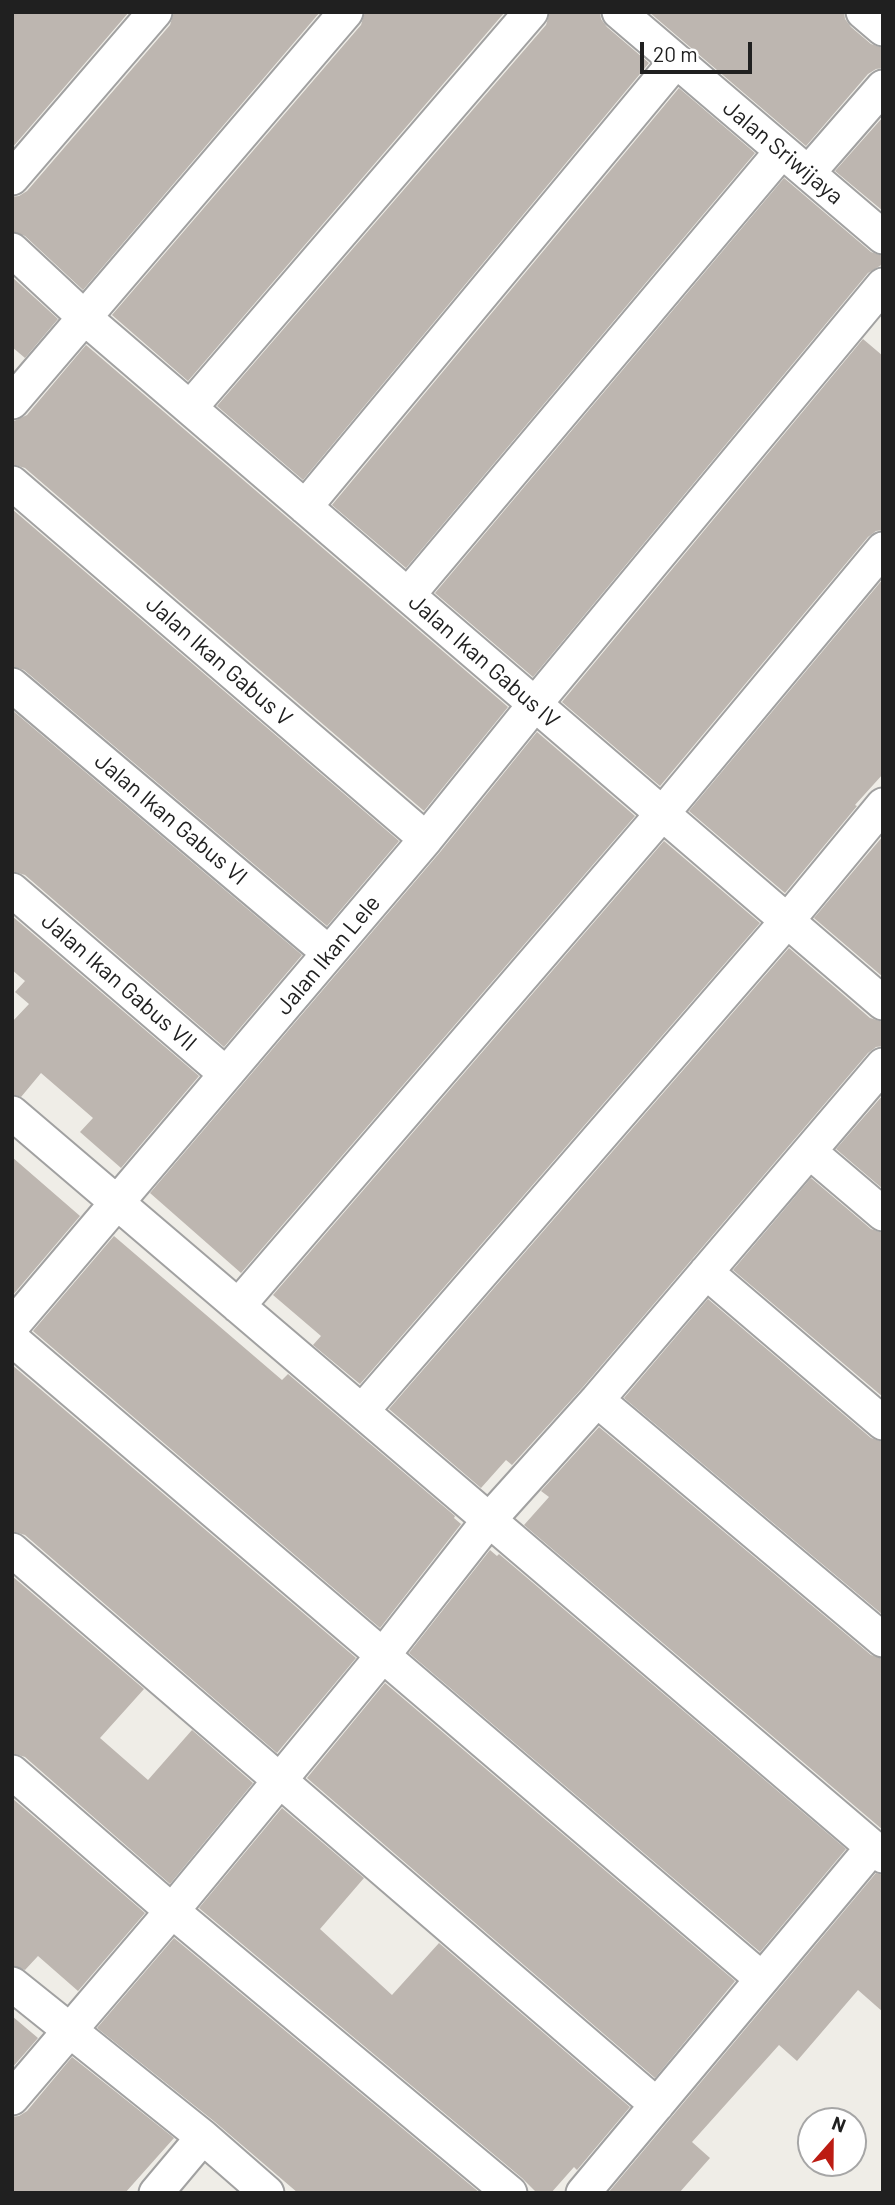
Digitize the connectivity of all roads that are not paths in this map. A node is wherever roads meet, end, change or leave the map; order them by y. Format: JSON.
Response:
{"nodes":[{"id":1,"x":155,"y":12,"type":"edge"},
{"id":2,"x":346,"y":12,"type":"edge"},
{"id":3,"x":531,"y":12,"type":"edge"},
{"id":4,"x":619,"y":12,"type":"edge"},
{"id":5,"x":863,"y":12,"type":"edge"},
{"id":6,"x":883,"y":29,"type":"edge"},
{"id":7,"x":676,"y":61,"type":"junction"},
{"id":8,"x":883,"y":87,"type":"edge"},
{"id":9,"x":782,"y":151,"type":"junction"},
{"id":10,"x":808,"y":173,"type":"junction"},
{"id":11,"x":12,"y":177,"type":"edge"},
{"id":12,"x":883,"y":237,"type":"edge"},
{"id":13,"x":12,"y":250,"type":"edge"},
{"id":14,"x":883,"y":285,"type":"edge"},
{"id":15,"x":85,"y":318,"type":"junction"},
{"id":16,"x":12,"y":402,"type":"edge"},
{"id":17,"x":190,"y":408,"type":"junction"},
{"id":18,"x":12,"y":483,"type":"edge"},
{"id":19,"x":305,"y":507,"type":"junction"},
{"id":20,"x":883,"y":549,"type":"edge"},
{"id":21,"x":408,"y":595,"type":"junction"},
{"id":22,"x":12,"y":685,"type":"edge"},
{"id":23,"x":535,"y":704,"type":"junction"},
{"id":24,"x":883,"y":805,"type":"edge"},
{"id":25,"x":662,"y":814,"type":"junction"},
{"id":26,"x":426,"y":839,"type":"junction"},
{"id":27,"x":12,"y":890,"type":"edge"},
{"id":28,"x":787,"y":921,"type":"junction"},
{"id":29,"x":329,"y":953,"type":"junction"},
{"id":30,"x":883,"y":1003,"type":"edge"},
{"id":31,"x":883,"y":1065,"type":"edge"},
{"id":32,"x":226,"y":1074,"type":"junction"},
{"id":33,"x":12,"y":1113,"type":"edge"},
{"id":34,"x":810,"y":1152,"type":"junction"},
{"id":35,"x":116,"y":1201,"type":"junction"},
{"id":36,"x":883,"y":1214,"type":"edge"},
{"id":37,"x":706,"y":1272,"type":"junction"},
{"id":38,"x":238,"y":1306,"type":"junction"},
{"id":39,"x":13,"y":1335,"type":"edge"},
{"id":40,"x":597,"y":1400,"type":"junction"},
{"id":41,"x":362,"y":1411,"type":"junction"},
{"id":42,"x":883,"y":1423,"type":"edge"},
{"id":43,"x":489,"y":1520,"type":"junction"},
{"id":44,"x":12,"y":1550,"type":"edge"},
{"id":45,"x":883,"y":1640,"type":"edge"},
{"id":46,"x":384,"y":1654,"type":"junction"},
{"id":47,"x":12,"y":1772,"type":"edge"},
{"id":48,"x":280,"y":1779,"type":"junction"},
{"id":49,"x":878,"y":1852,"type":"edge"},
{"id":50,"x":172,"y":1911,"type":"junction"},
{"id":51,"x":762,"y":1979,"type":"junction"},
{"id":52,"x":12,"y":1984,"type":"edge"},
{"id":53,"x":69,"y":2032,"type":"junction"},
{"id":54,"x":12,"y":2098,"type":"edge"},
{"id":55,"x":657,"y":2105,"type":"junction"},
{"id":56,"x":203,"y":2137,"type":"junction"},
{"id":57,"x":156,"y":2193,"type":"edge"},
{"id":58,"x":267,"y":2193,"type":"edge"},
{"id":59,"x":510,"y":2193,"type":"edge"},
{"id":60,"x":583,"y":2193,"type":"edge"}],
"edges":[{"from":1,"to":11,"type":"street"},
{"from":2,"to":15,"type":"street"},
{"from":3,"to":17,"type":"street"},
{"from":4,"to":7,"type":"street","name":"Jalan Sriwijaya"},
{"from":5,"to":6,"type":"street"},
{"from":7,"to":9,"type":"street","name":"Jalan Sriwijaya"},
{"from":7,"to":19,"type":"street"},
{"from":8,"to":10,"type":"street"},
{"from":9,"to":10,"type":"street","name":"Jalan Sriwijaya"},
{"from":9,"to":21,"type":"street"},
{"from":10,"to":12,"type":"street","name":"Jalan Sriwijaya"},
{"from":13,"to":15,"type":"street","name":"Jalan Ikan Gabus IV"},
{"from":14,"to":23,"type":"street","name":"Jalan Ikan Lele"},
{"from":15,"to":16,"type":"street"},
{"from":15,"to":17,"type":"street","name":"Jalan Ikan Gabus IV"},
{"from":17,"to":19,"type":"street","name":"Jalan Ikan Gabus IV"},
{"from":18,"to":26,"type":"street","name":"Jalan Ikan Gabus V"},
{"from":19,"to":21,"type":"street","name":"Jalan Ikan Gabus IV"},
{"from":20,"to":25,"type":"street"},
{"from":21,"to":23,"type":"street","name":"Jalan Ikan Gabus IV"},
{"from":22,"to":29,"type":"street","name":"Jalan Ikan Gabus VI"},
{"from":23,"to":25,"type":"street","name":"Jalan Ikan Gabus IV"},
{"from":23,"to":26,"type":"street","name":"Jalan Ikan Lele"},
{"from":24,"to":28,"type":"street"},
{"from":25,"to":28,"type":"street","name":"Jalan Ikan Gabus IV"},
{"from":25,"to":38,"type":"street"},
{"from":26,"to":29,"type":"street","name":"Jalan Ikan Lele"},
{"from":27,"to":32,"type":"street","name":"Jalan Ikan Gabus VII"},
{"from":28,"to":30,"type":"street","name":"Jalan Ikan Gabus IV"},
{"from":28,"to":41,"type":"street"},
{"from":29,"to":32,"type":"street","name":"Jalan Ikan Lele"},
{"from":31,"to":34,"type":"street"},
{"from":32,"to":35,"type":"street","name":"Jalan Ikan Lele"},
{"from":33,"to":35,"type":"street"},
{"from":34,"to":36,"type":"street"},
{"from":34,"to":37,"type":"street"},
{"from":35,"to":38,"type":"street"},
{"from":35,"to":39,"type":"street","name":"Jalan Ikan Lele"},
{"from":37,"to":40,"type":"street"},
{"from":37,"to":42,"type":"street"},
{"from":38,"to":41,"type":"street"},
{"from":39,"to":46,"type":"street"},
{"from":40,"to":43,"type":"street"},
{"from":40,"to":45,"type":"street"},
{"from":41,"to":43,"type":"street"},
{"from":43,"to":46,"type":"street"},
{"from":43,"to":49,"type":"street"},
{"from":44,"to":48,"type":"street"},
{"from":46,"to":48,"type":"street"},
{"from":46,"to":51,"type":"street"},
{"from":47,"to":50,"type":"street"},
{"from":48,"to":50,"type":"street"},
{"from":48,"to":55,"type":"street"},
{"from":49,"to":51,"type":"street"},
{"from":50,"to":53,"type":"street"},
{"from":50,"to":59,"type":"street"},
{"from":51,"to":55,"type":"street"},
{"from":52,"to":53,"type":"street"},
{"from":53,"to":54,"type":"street"},
{"from":53,"to":56,"type":"street"},
{"from":55,"to":60,"type":"street"},
{"from":56,"to":57,"type":"street"},
{"from":56,"to":58,"type":"street"}]}
